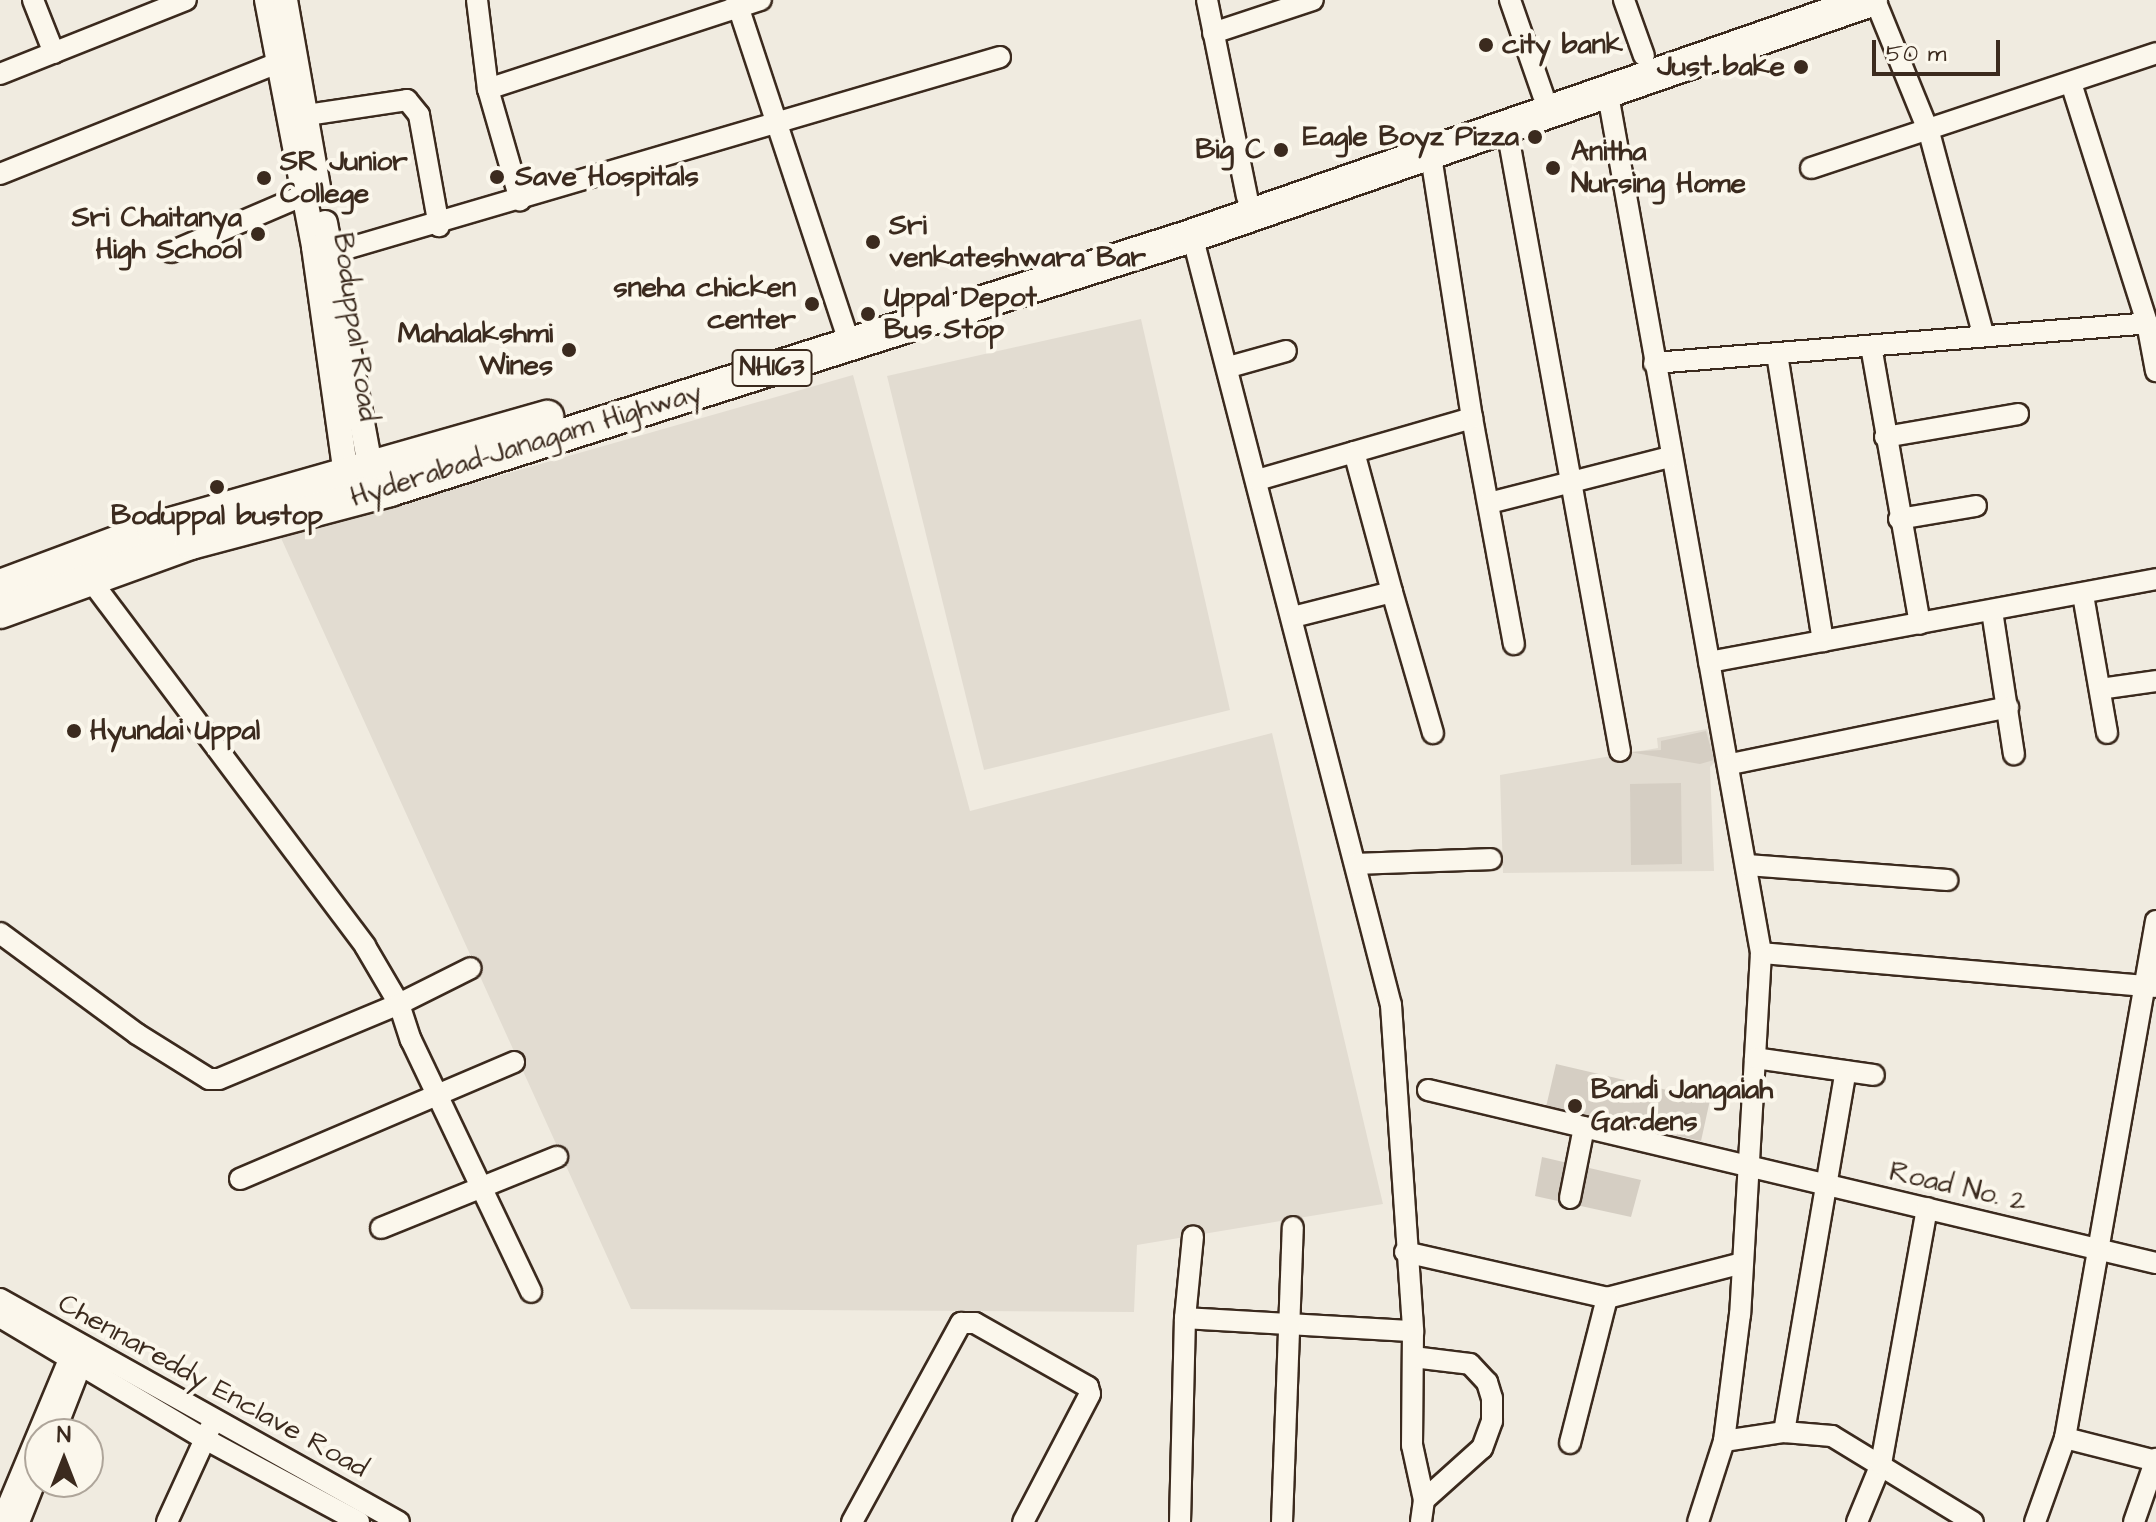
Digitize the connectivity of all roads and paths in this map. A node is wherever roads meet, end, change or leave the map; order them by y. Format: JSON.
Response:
{"nodes":[{"id":1,"x":33,"y":0,"type":"edge"},
{"id":2,"x":186,"y":0,"type":"edge"},
{"id":3,"x":267,"y":0,"type":"edge"},
{"id":4,"x":285,"y":0,"type":"edge"},
{"id":5,"x":477,"y":0,"type":"edge"},
{"id":6,"x":761,"y":0,"type":"edge"},
{"id":7,"x":1207,"y":0,"type":"edge"},
{"id":8,"x":1313,"y":0,"type":"edge"},
{"id":9,"x":1510,"y":0,"type":"edge"},
{"id":10,"x":1624,"y":0,"type":"edge"},
{"id":11,"x":1827,"y":0,"type":"edge"},
{"id":12,"x":1873,"y":0,"type":"edge"},
{"id":13,"x":738,"y":3,"type":"edge"},
{"id":14,"x":1213,"y":33,"type":"junction"},
{"id":15,"x":54,"y":53,"type":"junction"},
{"id":16,"x":2156,"y":53,"type":"edge"},
{"id":17,"x":1644,"y":56,"type":"junction"},
{"id":18,"x":1000,"y":57,"type":"dead end"},
{"id":19,"x":278,"y":63,"type":"junction"},
{"id":20,"x":0,"y":74,"type":"edge"},
{"id":21,"x":2071,"y":83,"type":"junction"},
{"id":22,"x":488,"y":89,"type":"junction"},
{"id":23,"x":1607,"y":89,"type":"junction"},
{"id":24,"x":1543,"y":95,"type":"junction"},
{"id":25,"x":307,"y":115,"type":"junction"},
{"id":26,"x":774,"y":119,"type":"junction"},
{"id":27,"x":1506,"y":124,"type":"junction"},
{"id":28,"x":1929,"y":132,"type":"junction"},
{"id":29,"x":1430,"y":151,"type":"junction"},
{"id":30,"x":1811,"y":168,"type":"dead end"},
{"id":31,"x":0,"y":174,"type":"edge"},
{"id":32,"x":304,"y":195,"type":"junction"},
{"id":33,"x":1247,"y":197,"type":"junction"},
{"id":34,"x":520,"y":200,"type":"junction"},
{"id":35,"x":439,"y":226,"type":"junction"},
{"id":36,"x":1188,"y":228,"type":"junction"},
{"id":37,"x":171,"y":252,"type":"dead end"},
{"id":38,"x":332,"y":253,"type":"junction"},
{"id":39,"x":1028,"y":278,"type":"junction"},
{"id":40,"x":2147,"y":323,"type":"junction"},
{"id":41,"x":845,"y":329,"type":"junction"},
{"id":42,"x":1983,"y":333,"type":"junction"},
{"id":43,"x":1871,"y":346,"type":"junction"},
{"id":44,"x":1286,"y":351,"type":"dead end"},
{"id":45,"x":1777,"y":354,"type":"junction"},
{"id":46,"x":1654,"y":363,"type":"junction"},
{"id":47,"x":1229,"y":367,"type":"junction"},
{"id":48,"x":2156,"y":371,"type":"edge"},
{"id":49,"x":2018,"y":414,"type":"dead end"},
{"id":50,"x":1472,"y":418,"type":"junction"},
{"id":51,"x":1885,"y":437,"type":"junction"},
{"id":52,"x":1354,"y":452,"type":"junction"},
{"id":53,"x":1670,"y":457,"type":"junction"},
{"id":54,"x":359,"y":472,"type":"junction"},
{"id":55,"x":1570,"y":479,"type":"junction"},
{"id":56,"x":1257,"y":480,"type":"junction"},
{"id":57,"x":1489,"y":503,"type":"junction"},
{"id":58,"x":1976,"y":506,"type":"dead end"},
{"id":59,"x":1899,"y":519,"type":"junction"},
{"id":60,"x":89,"y":578,"type":"junction"},
{"id":61,"x":2156,"y":579,"type":"edge"},
{"id":62,"x":46,"y":582,"type":"junction"},
{"id":63,"x":0,"y":586,"type":"edge"},
{"id":64,"x":1392,"y":592,"type":"junction"},
{"id":65,"x":2083,"y":595,"type":"junction"},
{"id":66,"x":1992,"y":611,"type":"junction"},
{"id":67,"x":0,"y":612,"type":"edge"},
{"id":68,"x":1293,"y":617,"type":"junction"},
{"id":69,"x":1920,"y":624,"type":"junction"},
{"id":70,"x":1823,"y":641,"type":"junction"},
{"id":71,"x":1514,"y":644,"type":"dead end"},
{"id":72,"x":1709,"y":662,"type":"junction"},
{"id":73,"x":2156,"y":681,"type":"edge"},
{"id":74,"x":2100,"y":689,"type":"junction"},
{"id":75,"x":2008,"y":707,"type":"junction"},
{"id":76,"x":1433,"y":733,"type":"dead end"},
{"id":77,"x":2107,"y":733,"type":"dead end"},
{"id":78,"x":1620,"y":751,"type":"dead end"},
{"id":79,"x":2014,"y":754,"type":"dead end"},
{"id":80,"x":1731,"y":764,"type":"junction"},
{"id":81,"x":1491,"y":859,"type":"dead end"},
{"id":82,"x":1357,"y":864,"type":"junction"},
{"id":83,"x":1747,"y":865,"type":"junction"},
{"id":84,"x":1947,"y":880,"type":"dead end"},
{"id":85,"x":2156,"y":921,"type":"edge"},
{"id":86,"x":0,"y":933,"type":"edge"},
{"id":87,"x":1761,"y":953,"type":"junction"},
{"id":88,"x":471,"y":968,"type":"dead end"},
{"id":89,"x":2151,"y":986,"type":"edge"},
{"id":90,"x":399,"y":1004,"type":"junction"},
{"id":91,"x":1755,"y":1058,"type":"junction"},
{"id":92,"x":514,"y":1062,"type":"dead end"},
{"id":93,"x":1846,"y":1071,"type":"junction"},
{"id":94,"x":1874,"y":1075,"type":"dead end"},
{"id":95,"x":1428,"y":1090,"type":"dead end"},
{"id":96,"x":439,"y":1097,"type":"junction"},
{"id":97,"x":1584,"y":1127,"type":"junction"},
{"id":98,"x":557,"y":1157,"type":"dead end"},
{"id":99,"x":1746,"y":1167,"type":"junction"},
{"id":100,"x":240,"y":1179,"type":"dead end"},
{"id":101,"x":1830,"y":1186,"type":"junction"},
{"id":102,"x":482,"y":1189,"type":"junction"},
{"id":103,"x":1570,"y":1198,"type":"dead end"},
{"id":104,"x":1927,"y":1208,"type":"junction"},
{"id":105,"x":1293,"y":1227,"type":"dead end"},
{"id":106,"x":381,"y":1228,"type":"dead end"},
{"id":107,"x":1193,"y":1236,"type":"dead end"},
{"id":108,"x":2099,"y":1249,"type":"junction"},
{"id":109,"x":1405,"y":1252,"type":"junction"},
{"id":110,"x":1742,"y":1263,"type":"junction"},
{"id":111,"x":2156,"y":1263,"type":"edge"},
{"id":112,"x":531,"y":1292,"type":"dead end"},
{"id":113,"x":1607,"y":1298,"type":"junction"},
{"id":114,"x":0,"y":1299,"type":"edge"},
{"id":115,"x":0,"y":1317,"type":"edge"},
{"id":116,"x":1185,"y":1318,"type":"junction"},
{"id":117,"x":1292,"y":1326,"type":"junction"},
{"id":118,"x":1413,"y":1331,"type":"junction"},
{"id":119,"x":78,"y":1353,"type":"junction"},
{"id":120,"x":1413,"y":1357,"type":"junction"},
{"id":121,"x":51,"y":1418,"type":"edge"},
{"id":122,"x":209,"y":1430,"type":"junction"},
{"id":123,"x":1784,"y":1432,"type":"junction"},
{"id":124,"x":2065,"y":1438,"type":"junction"},
{"id":125,"x":1724,"y":1441,"type":"junction"},
{"id":126,"x":1570,"y":1443,"type":"dead end"},
{"id":127,"x":2156,"y":1460,"type":"edge"},
{"id":128,"x":1881,"y":1464,"type":"junction"},
{"id":129,"x":24,"y":1476,"type":"edge"},
{"id":130,"x":29,"y":1498,"type":"edge"},
{"id":131,"x":1424,"y":1500,"type":"junction"},
{"id":132,"x":1,"y":1522,"type":"edge"},
{"id":133,"x":19,"y":1522,"type":"edge"},
{"id":134,"x":167,"y":1522,"type":"edge"},
{"id":135,"x":359,"y":1522,"type":"edge"},
{"id":136,"x":399,"y":1522,"type":"edge"},
{"id":137,"x":852,"y":1522,"type":"edge"},
{"id":138,"x":1023,"y":1522,"type":"edge"},
{"id":139,"x":1180,"y":1522,"type":"edge"},
{"id":140,"x":1282,"y":1522,"type":"edge"},
{"id":141,"x":1421,"y":1522,"type":"edge"},
{"id":142,"x":1698,"y":1522,"type":"edge"},
{"id":143,"x":1857,"y":1522,"type":"edge"},
{"id":144,"x":1973,"y":1522,"type":"edge"},
{"id":145,"x":2035,"y":1522,"type":"edge"},
{"id":146,"x":2134,"y":1522,"type":"edge"}],
"edges":[{"from":1,"to":15,"type":"street"},
{"from":2,"to":15,"type":"street"},
{"from":3,"to":19,"type":"street","name":"Boduppal Road"},
{"from":4,"to":25,"type":"street","name":"Boduppal Road"},
{"from":5,"to":22,"type":"street"},
{"from":6,"to":13,"type":"street"},
{"from":7,"to":14,"type":"street"},
{"from":8,"to":14,"type":"street"},
{"from":9,"to":24,"type":"street"},
{"from":10,"to":17,"type":"street"},
{"from":11,"to":17,"type":"highway","name":"Hyderabad-Janagam Highway","number":"NH163"},
{"from":12,"to":23,"type":"highway","name":"Hyderabad-Janagam Highway","number":"NH163"},
{"from":12,"to":28,"type":"street"},
{"from":13,"to":22,"type":"street"},
{"from":13,"to":26,"type":"street"},
{"from":14,"to":33,"type":"street"},
{"from":15,"to":20,"type":"street"},
{"from":16,"to":21,"type":"street"},
{"from":17,"to":24,"type":"highway","name":"Hyderabad-Janagam Highway","number":"NH163"},
{"from":18,"to":26,"type":"street"},
{"from":19,"to":31,"type":"street"},
{"from":19,"to":32,"type":"street","name":"Boduppal Road"},
{"from":21,"to":28,"type":"street"},
{"from":21,"to":40,"type":"street"},
{"from":22,"to":34,"type":"street"},
{"from":23,"to":27,"type":"highway","name":"Hyderabad-Janagam Highway","number":"NH163"},
{"from":23,"to":46,"type":"street"},
{"from":24,"to":33,"type":"highway","name":"Hyderabad-Janagam Highway","number":"NH163"},
{"from":25,"to":35,"type":"street"},
{"from":25,"to":38,"type":"street","name":"Boduppal Road"},
{"from":26,"to":34,"type":"street"},
{"from":26,"to":41,"type":"street"},
{"from":27,"to":29,"type":"highway","name":"Hyderabad-Janagam Highway","number":"NH163"},
{"from":27,"to":55,"type":"street"},
{"from":28,"to":30,"type":"street"},
{"from":28,"to":42,"type":"street"},
{"from":29,"to":36,"type":"highway","name":"Hyderabad-Janagam Highway","number":"NH163"},
{"from":29,"to":50,"type":"street"},
{"from":32,"to":37,"type":"street"},
{"from":32,"to":54,"type":"street","name":"Boduppal Road"},
{"from":33,"to":36,"type":"highway","name":"Hyderabad-Janagam Highway","number":"NH163"},
{"from":34,"to":35,"type":"street"},
{"from":35,"to":38,"type":"street"},
{"from":36,"to":39,"type":"highway","name":"Hyderabad-Janagam Highway","number":"NH163"},
{"from":36,"to":47,"type":"street"},
{"from":38,"to":54,"type":"street","name":"Boduppal Road"},
{"from":39,"to":41,"type":"highway","name":"Hyderabad-Janagam Highway","number":"NH163"},
{"from":39,"to":60,"type":"highway","name":"Hyderabad-Janagam Highway","number":"NH163"},
{"from":40,"to":42,"type":"street"},
{"from":40,"to":48,"type":"street"},
{"from":41,"to":54,"type":"highway","name":"Hyderabad-Janagam Highway","number":"NH163"},
{"from":42,"to":43,"type":"street"},
{"from":43,"to":45,"type":"street"},
{"from":43,"to":51,"type":"street"},
{"from":44,"to":47,"type":"street"},
{"from":45,"to":46,"type":"street"},
{"from":45,"to":70,"type":"street"},
{"from":46,"to":53,"type":"street"},
{"from":47,"to":56,"type":"street"},
{"from":49,"to":51,"type":"street"},
{"from":50,"to":52,"type":"street"},
{"from":50,"to":57,"type":"street"},
{"from":51,"to":59,"type":"street"},
{"from":52,"to":56,"type":"street"},
{"from":52,"to":64,"type":"street"},
{"from":53,"to":55,"type":"street"},
{"from":53,"to":72,"type":"street"},
{"from":54,"to":62,"type":"highway","name":"Hyderabad-Janagam Highway","number":"NH163"},
{"from":55,"to":57,"type":"street"},
{"from":55,"to":78,"type":"street"},
{"from":56,"to":68,"type":"street"},
{"from":57,"to":71,"type":"street"},
{"from":58,"to":59,"type":"street"},
{"from":59,"to":69,"type":"street"},
{"from":60,"to":62,"type":"highway","name":"Hyderabad-Janagam Highway","number":"NH163"},
{"from":60,"to":90,"type":"street"},
{"from":61,"to":65,"type":"street"},
{"from":62,"to":63,"type":"highway","name":"Hyderabad-Janagam Highway","number":"NH163"},
{"from":62,"to":67,"type":"highway","name":"Hyderabad-Janagam Highway","number":"NH163"},
{"from":64,"to":68,"type":"street"},
{"from":64,"to":76,"type":"street"},
{"from":65,"to":66,"type":"street"},
{"from":65,"to":74,"type":"street"},
{"from":66,"to":69,"type":"street"},
{"from":66,"to":75,"type":"street"},
{"from":68,"to":82,"type":"street"},
{"from":69,"to":70,"type":"street"},
{"from":70,"to":72,"type":"street"},
{"from":72,"to":80,"type":"street"},
{"from":73,"to":74,"type":"street"},
{"from":74,"to":77,"type":"street"},
{"from":75,"to":79,"type":"street"},
{"from":75,"to":80,"type":"street"},
{"from":80,"to":83,"type":"street"},
{"from":81,"to":82,"type":"street"},
{"from":82,"to":109,"type":"street"},
{"from":83,"to":84,"type":"street"},
{"from":83,"to":87,"type":"street"},
{"from":85,"to":89,"type":"street"},
{"from":86,"to":90,"type":"street"},
{"from":87,"to":89,"type":"street"},
{"from":87,"to":91,"type":"street"},
{"from":88,"to":90,"type":"street"},
{"from":89,"to":108,"type":"street"},
{"from":90,"to":96,"type":"street"},
{"from":91,"to":93,"type":"street"},
{"from":91,"to":99,"type":"street"},
{"from":92,"to":96,"type":"street"},
{"from":93,"to":94,"type":"street"},
{"from":93,"to":101,"type":"street"},
{"from":95,"to":97,"type":"street","name":"Road No. 2"},
{"from":96,"to":100,"type":"street"},
{"from":96,"to":102,"type":"street"},
{"from":97,"to":99,"type":"street","name":"Road No. 2"},
{"from":97,"to":103,"type":"street"},
{"from":98,"to":102,"type":"street"},
{"from":99,"to":101,"type":"street","name":"Road No. 2"},
{"from":99,"to":110,"type":"street"},
{"from":101,"to":104,"type":"street","name":"Road No. 2"},
{"from":101,"to":123,"type":"street"},
{"from":102,"to":106,"type":"street"},
{"from":102,"to":112,"type":"street"},
{"from":104,"to":108,"type":"street","name":"Road No. 2"},
{"from":104,"to":128,"type":"street"},
{"from":105,"to":117,"type":"street"},
{"from":107,"to":116,"type":"street"},
{"from":108,"to":111,"type":"street","name":"Road No. 2"},
{"from":108,"to":124,"type":"street"},
{"from":109,"to":113,"type":"street"},
{"from":109,"to":118,"type":"street"},
{"from":110,"to":113,"type":"street"},
{"from":110,"to":125,"type":"street"},
{"from":113,"to":126,"type":"street"},
{"from":114,"to":119,"type":"street","name":"Chennareddy Enclave Road"},
{"from":115,"to":119,"type":"street","name":"Chennareddy Enclave Road"},
{"from":116,"to":117,"type":"street"},
{"from":116,"to":139,"type":"street"},
{"from":117,"to":118,"type":"street"},
{"from":117,"to":140,"type":"street"},
{"from":118,"to":120,"type":"street"},
{"from":119,"to":121,"type":"street"},
{"from":119,"to":122,"type":"street","name":"Chennareddy Enclave Road"},
{"from":120,"to":131,"type":"street"},
{"from":120,"to":131,"type":"street"},
{"from":122,"to":134,"type":"street"},
{"from":122,"to":135,"type":"street","name":"Chennareddy Enclave Road"},
{"from":122,"to":136,"type":"street","name":"Chennareddy Enclave Road"},
{"from":123,"to":125,"type":"street"},
{"from":123,"to":128,"type":"street"},
{"from":124,"to":127,"type":"street"},
{"from":124,"to":145,"type":"street"},
{"from":125,"to":142,"type":"street"},
{"from":127,"to":146,"type":"street"},
{"from":128,"to":143,"type":"street"},
{"from":128,"to":144,"type":"street"},
{"from":129,"to":132,"type":"street"},
{"from":130,"to":133,"type":"street"},
{"from":131,"to":141,"type":"street"},
{"from":137,"to":138,"type":"street"}]}
